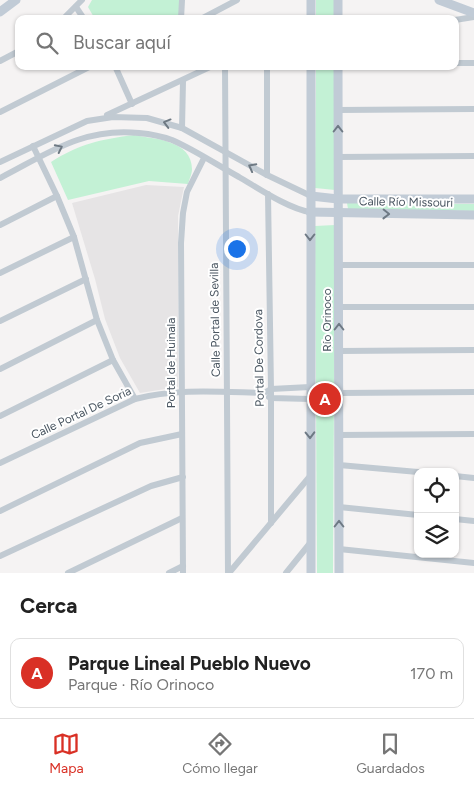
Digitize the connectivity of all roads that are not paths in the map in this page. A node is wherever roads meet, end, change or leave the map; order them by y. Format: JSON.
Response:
{"nodes":[{"id":1,"x":16,"y":0,"type":"edge"},
{"id":2,"x":82,"y":0,"type":"edge"},
{"id":3,"x":182,"y":0,"type":"edge"},
{"id":4,"x":237,"y":0,"type":"edge"},
{"id":5,"x":311,"y":0,"type":"edge"},
{"id":6,"x":338,"y":0,"type":"edge"},
{"id":7,"x":438,"y":0,"type":"edge"},
{"id":8,"x":224,"y":3,"type":"edge"},
{"id":9,"x":76,"y":7,"type":"junction"},
{"id":10,"x":0,"y":12,"type":"edge"},
{"id":11,"x":474,"y":12,"type":"edge"},
{"id":12,"x":67,"y":15,"type":"edge"},
{"id":13,"x":81,"y":15,"type":"edge"},
{"id":14,"x":182,"y":15,"type":"edge"},
{"id":15,"x":207,"y":15,"type":"edge"},
{"id":16,"x":311,"y":15,"type":"edge"},
{"id":17,"x":338,"y":15,"type":"edge"},
{"id":18,"x":474,"y":17,"type":"edge"},
{"id":19,"x":459,"y":19,"type":"edge"},
{"id":20,"x":15,"y":53,"type":"edge"},
{"id":21,"x":0,"y":61,"type":"edge"},
{"id":22,"x":459,"y":63,"type":"edge"},
{"id":23,"x":474,"y":63,"type":"edge"},
{"id":24,"x":83,"y":70,"type":"edge"},
{"id":25,"x":117,"y":70,"type":"edge"},
{"id":26,"x":204,"y":70,"type":"edge"},
{"id":27,"x":225,"y":70,"type":"edge"},
{"id":28,"x":267,"y":70,"type":"edge"},
{"id":29,"x":311,"y":70,"type":"edge"},
{"id":30,"x":338,"y":70,"type":"edge"},
{"id":31,"x":183,"y":81,"type":"junction"},
{"id":32,"x":132,"y":104,"type":"junction"},
{"id":33,"x":338,"y":110,"type":"junction"},
{"id":34,"x":474,"y":110,"type":"edge"},
{"id":35,"x":0,"y":112,"type":"edge"},
{"id":36,"x":103,"y":117,"type":"junction"},
{"id":37,"x":87,"y":121,"type":"junction"},
{"id":38,"x":182,"y":128,"type":"junction"},
{"id":39,"x":92,"y":135,"type":"junction"},
{"id":40,"x":33,"y":146,"type":"junction"},
{"id":41,"x":225,"y":153,"type":"junction"},
{"id":42,"x":474,"y":156,"type":"edge"},
{"id":43,"x":338,"y":157,"type":"junction"},
{"id":44,"x":38,"y":158,"type":"junction"},
{"id":45,"x":204,"y":158,"type":"junction"},
{"id":46,"x":0,"y":162,"type":"edge"},
{"id":47,"x":225,"y":169,"type":"junction"},
{"id":48,"x":267,"y":175,"type":"junction"},
{"id":49,"x":0,"y":178,"type":"edge"},
{"id":50,"x":268,"y":194,"type":"junction"},
{"id":51,"x":57,"y":196,"type":"junction"},
{"id":52,"x":311,"y":196,"type":"junction"},
{"id":53,"x":338,"y":199,"type":"junction"},
{"id":54,"x":474,"y":199,"type":"edge"},
{"id":55,"x":310,"y":212,"type":"junction"},
{"id":56,"x":338,"y":214,"type":"junction"},
{"id":57,"x":474,"y":216,"type":"edge"},
{"id":58,"x":0,"y":225,"type":"edge"},
{"id":59,"x":74,"y":237,"type":"junction"},
{"id":60,"x":340,"y":265,"type":"junction"},
{"id":61,"x":474,"y":265,"type":"edge"},
{"id":62,"x":0,"y":273,"type":"edge"},
{"id":63,"x":86,"y":279,"type":"junction"},
{"id":64,"x":474,"y":307,"type":"edge"},
{"id":65,"x":339,"y":308,"type":"junction"},
{"id":66,"x":97,"y":320,"type":"junction"},
{"id":67,"x":0,"y":321,"type":"edge"},
{"id":68,"x":474,"y":350,"type":"edge"},
{"id":69,"x":339,"y":351,"type":"junction"},
{"id":70,"x":113,"y":360,"type":"junction"},
{"id":71,"x":0,"y":369,"type":"edge"},
{"id":72,"x":310,"y":387,"type":"junction"},
{"id":73,"x":271,"y":389,"type":"junction"},
{"id":74,"x":183,"y":392,"type":"junction"},
{"id":75,"x":227,"y":392,"type":"junction"},
{"id":76,"x":474,"y":392,"type":"edge"},
{"id":77,"x":264,"y":393,"type":"junction"},
{"id":78,"x":339,"y":393,"type":"junction"},
{"id":79,"x":271,"y":398,"type":"junction"},
{"id":80,"x":135,"y":399,"type":"junction"},
{"id":81,"x":310,"y":399,"type":"junction"},
{"id":82,"x":0,"y":416,"type":"edge"},
{"id":83,"x":182,"y":434,"type":"junction"},
{"id":84,"x":474,"y":434,"type":"edge"},
{"id":85,"x":339,"y":435,"type":"junction"},
{"id":86,"x":0,"y":464,"type":"edge"},
{"id":87,"x":339,"y":465,"type":"junction"},
{"id":88,"x":414,"y":472,"type":"edge"},
{"id":89,"x":311,"y":474,"type":"junction"},
{"id":90,"x":459,"y":476,"type":"edge"},
{"id":91,"x":183,"y":477,"type":"junction"},
{"id":92,"x":474,"y":478,"type":"edge"},
{"id":93,"x":339,"y":507,"type":"junction"},
{"id":94,"x":0,"y":511,"type":"edge"},
{"id":95,"x":414,"y":515,"type":"edge"},
{"id":96,"x":182,"y":518,"type":"junction"},
{"id":97,"x":459,"y":519,"type":"edge"},
{"id":98,"x":474,"y":521,"type":"edge"},
{"id":99,"x":271,"y":523,"type":"junction"},
{"id":100,"x":311,"y":542,"type":"junction"},
{"id":101,"x":339,"y":549,"type":"junction"},
{"id":102,"x":0,"y":556,"type":"edge"},
{"id":103,"x":474,"y":563,"type":"edge"},
{"id":104,"x":183,"y":570,"type":"edge"},
{"id":105,"x":68,"y":573,"type":"edge"},
{"id":106,"x":169,"y":573,"type":"edge"},
{"id":107,"x":229,"y":573,"type":"edge"},
{"id":108,"x":286,"y":573,"type":"edge"},
{"id":109,"x":311,"y":573,"type":"edge"},
{"id":110,"x":339,"y":573,"type":"edge"}],
"edges":[{"from":1,"to":10,"type":"street"},
{"from":2,"to":9,"type":"street"},
{"from":3,"to":14,"type":"street"},
{"from":4,"to":8,"type":"street"},
{"from":5,"to":16,"type":"street"},
{"from":6,"to":17,"type":"street"},
{"from":7,"to":11,"type":"street"},
{"from":8,"to":15,"type":"street"},
{"from":9,"to":12,"type":"street"},
{"from":9,"to":13,"type":"street"},
{"from":18,"to":19,"type":"street"},
{"from":20,"to":21,"type":"street"},
{"from":22,"to":23,"type":"street"},
{"from":24,"to":35,"type":"street"},
{"from":25,"to":32,"type":"street"},
{"from":26,"to":31,"type":"street"},
{"from":27,"to":41,"type":"street","name":"Calle Portal de Sevilla"},
{"from":28,"to":48,"type":"street"},
{"from":29,"to":52,"type":"street","name":"Río Orinoco"},
{"from":30,"to":33,"type":"street","name":"Río Orinoco"},
{"from":31,"to":32,"type":"street"},
{"from":31,"to":38,"type":"street"},
{"from":32,"to":36,"type":"street"},
{"from":33,"to":34,"type":"street"},
{"from":43,"to":33,"type":"street","name":"Río Orinoco","one_way":true},
{"from":36,"to":37,"type":"street"},
{"from":38,"to":36,"type":"street","one_way":true},
{"from":37,"to":39,"type":"street"},
{"from":37,"to":40,"type":"street"},
{"from":38,"to":41,"type":"street"},
{"from":44,"to":39,"type":"street","one_way":true},
{"from":39,"to":45,"type":"street"},
{"from":40,"to":44,"type":"street"},
{"from":40,"to":46,"type":"street"},
{"from":41,"to":47,"type":"street","name":"Calle Portal de Sevilla"},
{"from":48,"to":41,"type":"street","one_way":true},
{"from":42,"to":43,"type":"street"},
{"from":43,"to":53,"type":"street","name":"Río Orinoco"},
{"from":44,"to":49,"type":"street"},
{"from":44,"to":51,"type":"street"},
{"from":45,"to":47,"type":"street"},
{"from":45,"to":74,"type":"street","name":"Portal de Huinala"},
{"from":47,"to":50,"type":"street"},
{"from":47,"to":75,"type":"street","name":"Calle Portal de Sevilla"},
{"from":48,"to":52,"type":"street"},
{"from":50,"to":55,"type":"street"},
{"from":50,"to":73,"type":"street","name":"Portal De Cordova"},
{"from":51,"to":58,"type":"street"},
{"from":51,"to":59,"type":"street"},
{"from":52,"to":53,"type":"street","name":"Calle Río Missouri"},
{"from":52,"to":55,"type":"street","name":"Río Orinoco"},
{"from":53,"to":54,"type":"street","name":"Calle Río Missouri"},
{"from":53,"to":56,"type":"street","name":"Río Orinoco"},
{"from":55,"to":56,"type":"street","name":"Calle Río Missouri"},
{"from":55,"to":72,"type":"street","name":"Río Orinoco","one_way":true},
{"from":56,"to":57,"type":"street","name":"Calle Río Missouri","one_way":true},
{"from":56,"to":60,"type":"street","name":"Río Orinoco"},
{"from":59,"to":62,"type":"street"},
{"from":59,"to":63,"type":"street"},
{"from":60,"to":61,"type":"street"},
{"from":60,"to":65,"type":"street","name":"Río Orinoco"},
{"from":63,"to":66,"type":"street"},
{"from":63,"to":67,"type":"street"},
{"from":64,"to":65,"type":"street"},
{"from":69,"to":65,"type":"street","name":"Río Orinoco","one_way":true},
{"from":66,"to":70,"type":"street"},
{"from":66,"to":71,"type":"street"},
{"from":68,"to":69,"type":"street"},
{"from":69,"to":78,"type":"street","name":"Río Orinoco"},
{"from":70,"to":80,"type":"street"},
{"from":70,"to":82,"type":"street"},
{"from":72,"to":73,"type":"street"},
{"from":72,"to":81,"type":"street","name":"Río Orinoco"},
{"from":73,"to":77,"type":"street"},
{"from":73,"to":79,"type":"street","name":"Portal De Cordova"},
{"from":74,"to":75,"type":"street","name":"Calle Portal De Soria"},
{"from":74,"to":80,"type":"street","name":"Calle Portal De Soria"},
{"from":74,"to":83,"type":"street","name":"Portal de Huinala"},
{"from":75,"to":77,"type":"street","name":"Calle Portal De Soria"},
{"from":75,"to":107,"type":"street","name":"Calle Portal de Sevilla"},
{"from":76,"to":78,"type":"street"},
{"from":77,"to":79,"type":"street"},
{"from":78,"to":85,"type":"street","name":"Río Orinoco"},
{"from":79,"to":81,"type":"street"},
{"from":79,"to":99,"type":"street","name":"Portal De Cordova"},
{"from":80,"to":86,"type":"street","name":"Calle Portal De Soria"},
{"from":81,"to":89,"type":"street","name":"Río Orinoco","one_way":true},
{"from":83,"to":91,"type":"street","name":"Portal de Huinala"},
{"from":83,"to":94,"type":"street"},
{"from":84,"to":85,"type":"street"},
{"from":85,"to":87,"type":"street","name":"Río Orinoco"},
{"from":87,"to":88,"type":"street"},
{"from":87,"to":93,"type":"street","name":"Río Orinoco"},
{"from":89,"to":99,"type":"street"},
{"from":89,"to":100,"type":"street","name":"Río Orinoco"},
{"from":90,"to":92,"type":"street"},
{"from":91,"to":96,"type":"street","name":"Portal de Huinala"},
{"from":91,"to":102,"type":"street"},
{"from":93,"to":95,"type":"street"},
{"from":101,"to":93,"type":"street","name":"Río Orinoco","one_way":true},
{"from":96,"to":104,"type":"street","name":"Portal de Huinala"},
{"from":96,"to":105,"type":"street"},
{"from":97,"to":98,"type":"street"},
{"from":99,"to":107,"type":"street"},
{"from":100,"to":108,"type":"street"},
{"from":100,"to":109,"type":"street","name":"Río Orinoco"},
{"from":101,"to":103,"type":"street"},
{"from":101,"to":110,"type":"street","name":"Río Orinoco"},
{"from":104,"to":106,"type":"street"}]}
